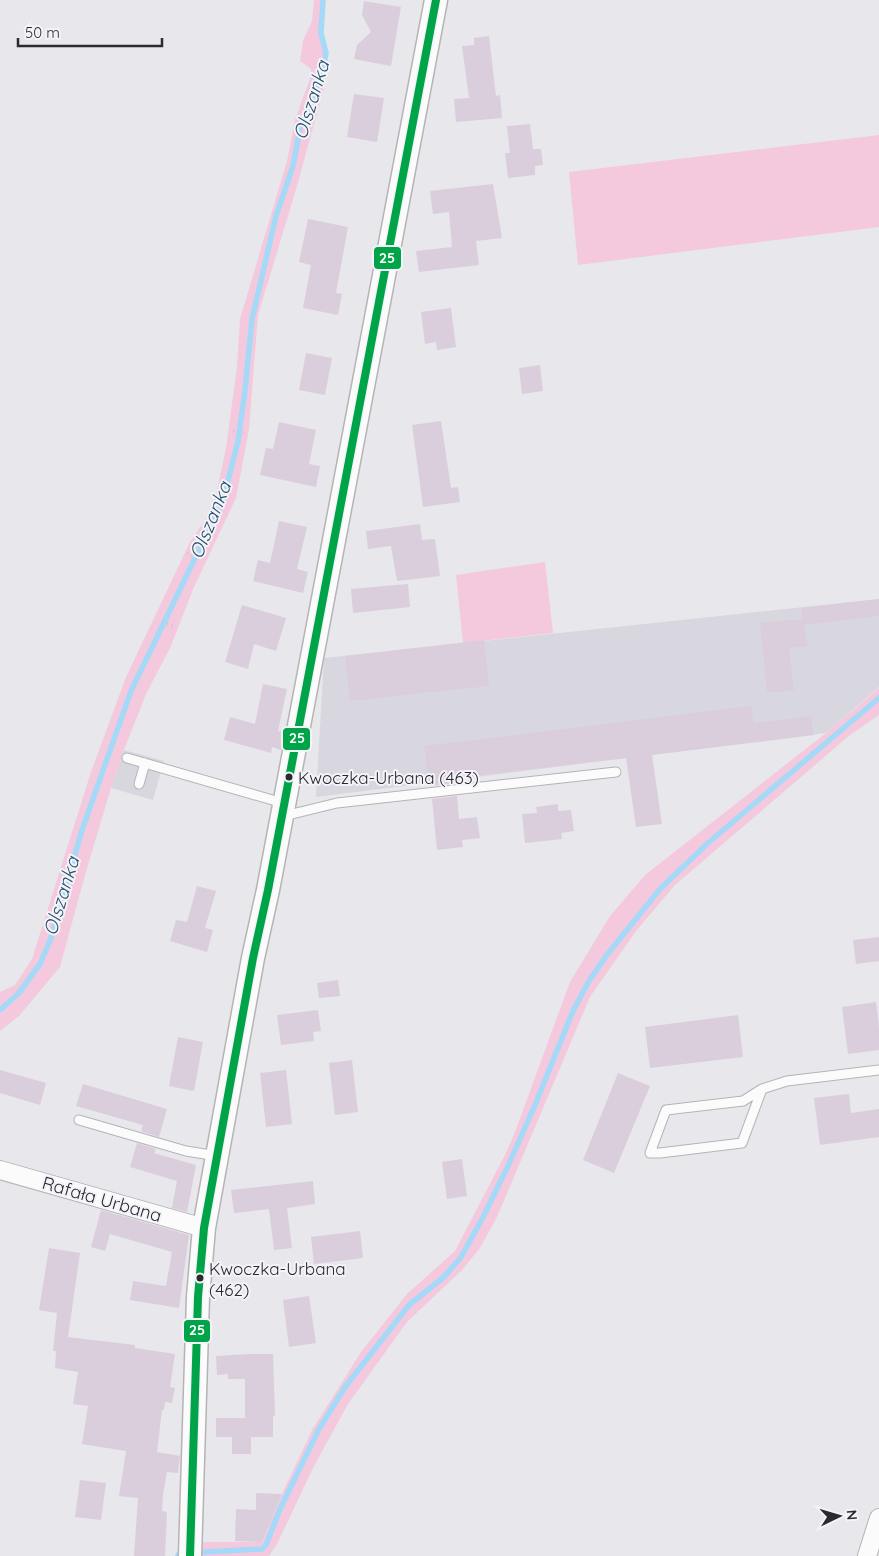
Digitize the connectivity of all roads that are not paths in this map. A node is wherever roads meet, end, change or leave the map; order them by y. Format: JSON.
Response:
{"nodes":[{"id":1,"x":436,"y":0,"type":"edge"},
{"id":2,"x":127,"y":758,"type":"dead end"},
{"id":3,"x":145,"y":763,"type":"junction"},
{"id":4,"x":616,"y":772,"type":"dead end"},
{"id":5,"x":139,"y":784,"type":"dead end"},
{"id":6,"x":283,"y":808,"type":"junction"},
{"id":7,"x":879,"y":1070,"type":"edge"},
{"id":8,"x":762,"y":1089,"type":"junction"},
{"id":9,"x":79,"y":1120,"type":"dead end"},
{"id":10,"x":218,"y":1156,"type":"junction"},
{"id":11,"x":0,"y":1170,"type":"edge"},
{"id":12,"x":204,"y":1228,"type":"junction"},
{"id":13,"x":879,"y":1518,"type":"edge"},
{"id":14,"x":190,"y":1556,"type":"edge"},
{"id":15,"x":867,"y":1556,"type":"edge"}],
"edges":[{"from":1,"to":6,"type":"street"},
{"from":2,"to":3,"type":"lane"},
{"from":3,"to":5,"type":"lane"},
{"from":3,"to":6,"type":"lane"},
{"from":4,"to":6,"type":"lane"},
{"from":6,"to":10,"type":"street"},
{"from":7,"to":8,"type":"lane"},
{"from":8,"to":8,"type":"lane"},
{"from":9,"to":10,"type":"lane"},
{"from":10,"to":12,"type":"street"},
{"from":11,"to":12,"type":"street","name":"Rafała Urbana"},
{"from":12,"to":14,"type":"street"},
{"from":13,"to":15,"type":"street"}]}
